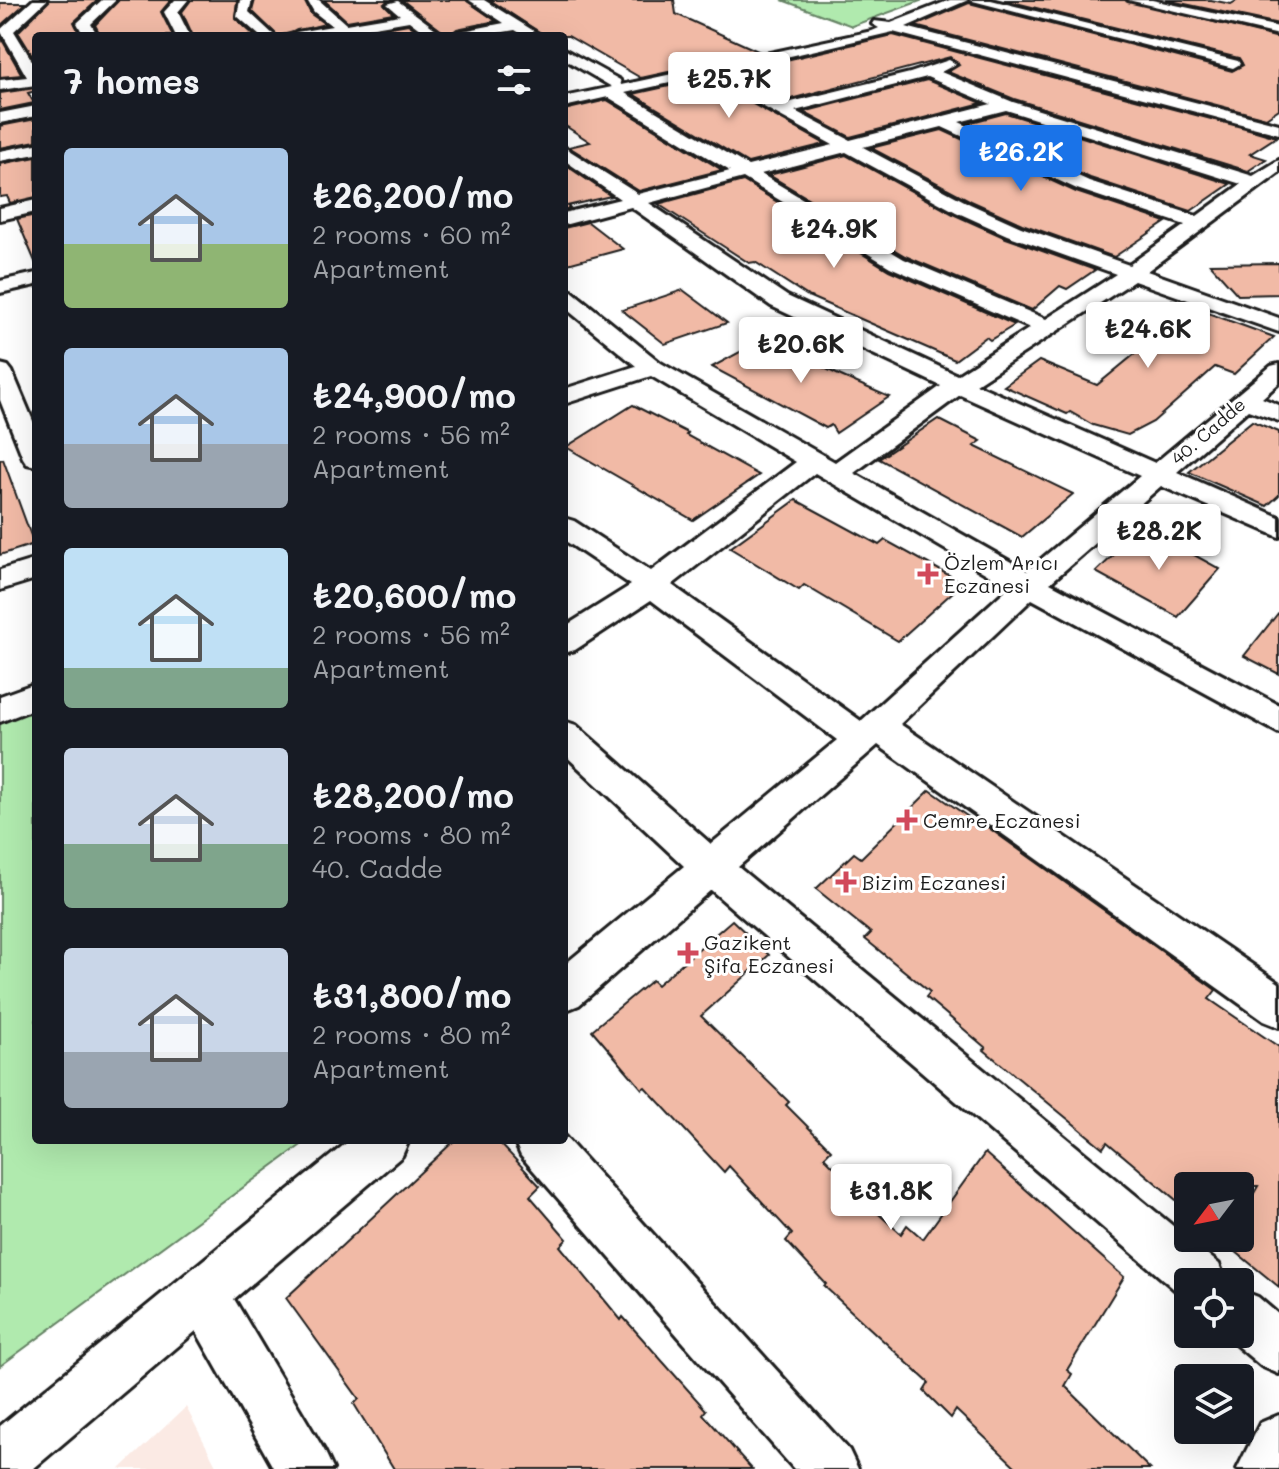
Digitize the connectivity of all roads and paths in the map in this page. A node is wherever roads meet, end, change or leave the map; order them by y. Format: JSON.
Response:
{"nodes":[{"id":1,"x":41,"y":0,"type":"edge"},
{"id":2,"x":110,"y":0,"type":"edge"},
{"id":3,"x":182,"y":0,"type":"edge"},
{"id":4,"x":246,"y":0,"type":"edge"},
{"id":5,"x":313,"y":0,"type":"edge"},
{"id":6,"x":388,"y":0,"type":"edge"},
{"id":7,"x":475,"y":0,"type":"edge"},
{"id":8,"x":940,"y":0,"type":"edge"},
{"id":9,"x":962,"y":0,"type":"edge"},
{"id":10,"x":975,"y":0,"type":"edge"},
{"id":11,"x":1134,"y":0,"type":"edge"},
{"id":12,"x":411,"y":17,"type":"junction"},
{"id":13,"x":879,"y":24,"type":"junction"},
{"id":14,"x":517,"y":25,"type":"junction"},
{"id":15,"x":343,"y":28,"type":"junction"},
{"id":16,"x":896,"y":29,"type":"junction"},
{"id":17,"x":1279,"y":31,"type":"edge"},
{"id":18,"x":89,"y":32,"type":"edge"},
{"id":19,"x":181,"y":32,"type":"edge"},
{"id":20,"x":263,"y":32,"type":"edge"},
{"id":21,"x":320,"y":32,"type":"edge"},
{"id":22,"x":432,"y":32,"type":"edge"},
{"id":23,"x":479,"y":32,"type":"edge"},
{"id":24,"x":528,"y":32,"type":"edge"},
{"id":25,"x":982,"y":51,"type":"junction"},
{"id":26,"x":568,"y":56,"type":"edge"},
{"id":27,"x":709,"y":71,"type":"junction"},
{"id":28,"x":32,"y":72,"type":"edge"},
{"id":29,"x":928,"y":72,"type":"junction"},
{"id":30,"x":32,"y":80,"type":"edge"},
{"id":31,"x":0,"y":85,"type":"edge"},
{"id":32,"x":613,"y":88,"type":"junction"},
{"id":33,"x":568,"y":94,"type":"edge"},
{"id":34,"x":568,"y":101,"type":"edge"},
{"id":35,"x":1172,"y":101,"type":"junction"},
{"id":36,"x":1007,"y":105,"type":"junction"},
{"id":37,"x":783,"y":109,"type":"junction"},
{"id":38,"x":32,"y":112,"type":"edge"},
{"id":39,"x":0,"y":118,"type":"edge"},
{"id":40,"x":943,"y":121,"type":"junction"},
{"id":41,"x":1279,"y":129,"type":"edge"},
{"id":42,"x":850,"y":147,"type":"junction"},
{"id":43,"x":32,"y":150,"type":"edge"},
{"id":44,"x":568,"y":155,"type":"edge"},
{"id":45,"x":0,"y":156,"type":"edge"},
{"id":46,"x":1279,"y":165,"type":"edge"},
{"id":47,"x":748,"y":173,"type":"junction"},
{"id":48,"x":1254,"y":182,"type":"junction"},
{"id":49,"x":633,"y":200,"type":"junction"},
{"id":50,"x":32,"y":207,"type":"edge"},
{"id":51,"x":0,"y":214,"type":"edge"},
{"id":52,"x":568,"y":218,"type":"edge"},
{"id":53,"x":1199,"y":223,"type":"junction"},
{"id":54,"x":1133,"y":272,"type":"junction"},
{"id":55,"x":32,"y":280,"type":"edge"},
{"id":56,"x":0,"y":287,"type":"edge"},
{"id":57,"x":568,"y":299,"type":"edge"},
{"id":58,"x":1279,"y":325,"type":"edge"},
{"id":59,"x":1046,"y":327,"type":"junction"},
{"id":60,"x":653,"y":368,"type":"junction"},
{"id":61,"x":0,"y":371,"type":"edge"},
{"id":62,"x":1279,"y":371,"type":"edge"},
{"id":63,"x":958,"y":385,"type":"junction"},
{"id":64,"x":568,"y":396,"type":"edge"},
{"id":65,"x":1245,"y":400,"type":"junction"},
{"id":66,"x":1279,"y":414,"type":"edge"},
{"id":67,"x":32,"y":448,"type":"edge"},
{"id":68,"x":826,"y":466,"type":"junction"},
{"id":69,"x":1159,"y":474,"type":"junction"},
{"id":70,"x":1279,"y":528,"type":"edge"},
{"id":71,"x":568,"y":530,"type":"edge"},
{"id":72,"x":32,"y":570,"type":"edge"},
{"id":73,"x":0,"y":580,"type":"edge"},
{"id":74,"x":652,"y":585,"type":"junction"},
{"id":75,"x":1029,"y":585,"type":"junction"},
{"id":76,"x":568,"y":639,"type":"edge"},
{"id":77,"x":32,"y":697,"type":"edge"},
{"id":78,"x":0,"y":709,"type":"edge"},
{"id":79,"x":1279,"y":720,"type":"edge"},
{"id":80,"x":869,"y":733,"type":"junction"},
{"id":81,"x":568,"y":738,"type":"edge"},
{"id":82,"x":712,"y":868,"type":"junction"},
{"id":83,"x":568,"y":988,"type":"edge"},
{"id":84,"x":1279,"y":1007,"type":"edge"},
{"id":85,"x":381,"y":1144,"type":"edge"},
{"id":86,"x":541,"y":1144,"type":"edge"},
{"id":87,"x":1184,"y":1268,"type":"edge"},
{"id":88,"x":202,"y":1293,"type":"junction"},
{"id":89,"x":1254,"y":1327,"type":"edge"},
{"id":90,"x":1279,"y":1348,"type":"edge"},
{"id":91,"x":1279,"y":1442,"type":"edge"},
{"id":92,"x":0,"y":1461,"type":"edge"},
{"id":93,"x":305,"y":1469,"type":"edge"},
{"id":94,"x":830,"y":1469,"type":"edge"},
{"id":95,"x":1265,"y":1469,"type":"edge"}],
"edges":[{"from":1,"to":28,"type":"street"},
{"from":2,"to":18,"type":"street"},
{"from":3,"to":19,"type":"street"},
{"from":4,"to":20,"type":"street"},
{"from":5,"to":15,"type":"street"},
{"from":6,"to":12,"type":"street"},
{"from":7,"to":14,"type":"street"},
{"from":8,"to":13,"type":"street"},
{"from":9,"to":16,"type":"street"},
{"from":10,"to":35,"type":"street"},
{"from":11,"to":17,"type":"street"},
{"from":12,"to":15,"type":"street"},
{"from":12,"to":22,"type":"street"},
{"from":13,"to":16,"type":"street"},
{"from":13,"to":32,"type":"street"},
{"from":14,"to":23,"type":"street"},
{"from":14,"to":24,"type":"street"},
{"from":15,"to":21,"type":"street"},
{"from":16,"to":25,"type":"street"},
{"from":16,"to":27,"type":"street"},
{"from":25,"to":29,"type":"street"},
{"from":25,"to":35,"type":"street"},
{"from":26,"to":32,"type":"street"},
{"from":27,"to":32,"type":"street"},
{"from":27,"to":37,"type":"street"},
{"from":29,"to":36,"type":"street"},
{"from":29,"to":37,"type":"street"},
{"from":30,"to":31,"type":"street"},
{"from":32,"to":33,"type":"street"},
{"from":32,"to":34,"type":"street"},
{"from":32,"to":47,"type":"street"},
{"from":35,"to":41,"type":"street"},
{"from":36,"to":40,"type":"street"},
{"from":36,"to":48,"type":"street"},
{"from":37,"to":42,"type":"street"},
{"from":38,"to":39,"type":"street"},
{"from":40,"to":42,"type":"street"},
{"from":40,"to":53,"type":"street"},
{"from":42,"to":47,"type":"street"},
{"from":42,"to":54,"type":"street"},
{"from":43,"to":45,"type":"street"},
{"from":44,"to":49,"type":"street"},
{"from":46,"to":48,"type":"street"},
{"from":47,"to":49,"type":"street"},
{"from":47,"to":59,"type":"street"},
{"from":48,"to":53,"type":"street"},
{"from":49,"to":52,"type":"street"},
{"from":49,"to":63,"type":"street"},
{"from":50,"to":51,"type":"street"},
{"from":53,"to":54,"type":"street"},
{"from":54,"to":58,"type":"street"},
{"from":54,"to":59,"type":"street"},
{"from":55,"to":56,"type":"street"},
{"from":57,"to":60,"type":"street"},
{"from":59,"to":63,"type":"street"},
{"from":60,"to":64,"type":"street"},
{"from":60,"to":68,"type":"street"},
{"from":61,"to":67,"type":"street"},
{"from":62,"to":65,"type":"street","name":"40. Cadde"},
{"from":63,"to":68,"type":"street"},
{"from":63,"to":69,"type":"street"},
{"from":65,"to":66,"type":"street"},
{"from":65,"to":69,"type":"street","name":"40. Cadde"},
{"from":68,"to":74,"type":"street"},
{"from":68,"to":75,"type":"street"},
{"from":69,"to":70,"type":"street"},
{"from":69,"to":75,"type":"street","name":"40. Cadde"},
{"from":71,"to":74,"type":"street"},
{"from":72,"to":73,"type":"street"},
{"from":74,"to":76,"type":"street"},
{"from":74,"to":80,"type":"street"},
{"from":75,"to":79,"type":"street"},
{"from":75,"to":80,"type":"street","name":"40. Cadde"},
{"from":77,"to":78,"type":"street"},
{"from":80,"to":82,"type":"street","name":"40. Cadde"},
{"from":80,"to":84,"type":"street"},
{"from":81,"to":82,"type":"street"},
{"from":82,"to":83,"type":"street","name":"40. Cadde"},
{"from":82,"to":87,"type":"street"},
{"from":85,"to":88,"type":"street"},
{"from":86,"to":94,"type":"street"},
{"from":88,"to":92,"type":"street"},
{"from":88,"to":93,"type":"street"},
{"from":89,"to":90,"type":"street"},
{"from":91,"to":95,"type":"street"}]}
